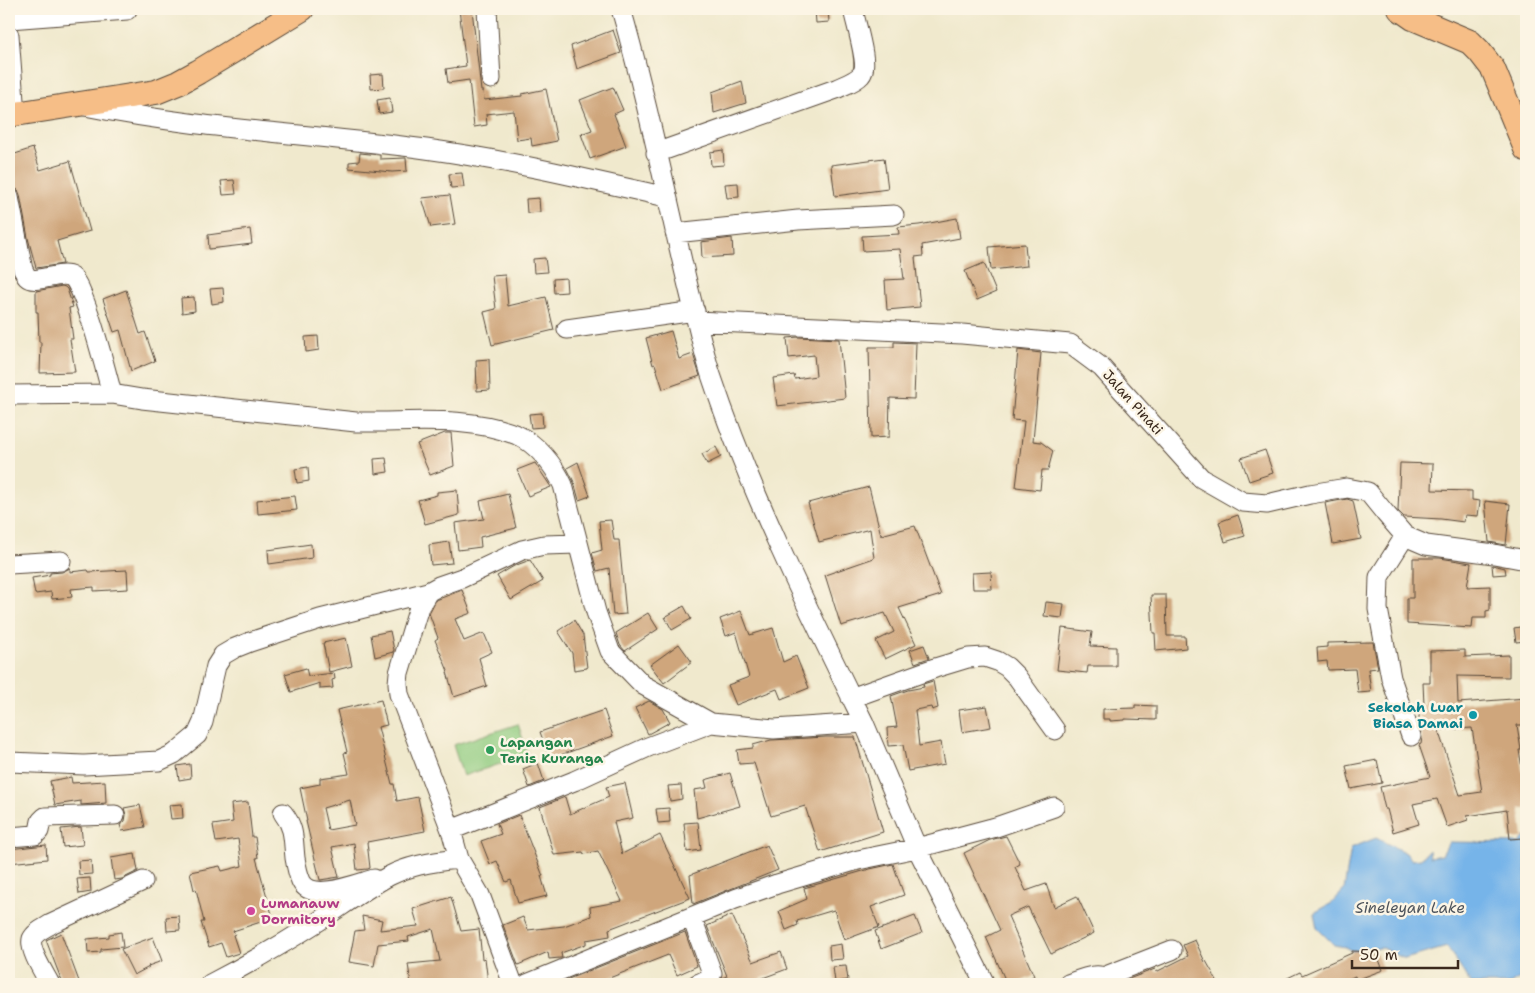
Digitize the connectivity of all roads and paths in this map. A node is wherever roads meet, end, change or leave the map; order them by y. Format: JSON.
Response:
{"nodes":[{"id":1,"x":302,"y":9,"type":"edge"},
{"id":2,"x":487,"y":9,"type":"edge"},
{"id":3,"x":621,"y":9,"type":"edge"},
{"id":4,"x":853,"y":9,"type":"edge"},
{"id":5,"x":1400,"y":9,"type":"edge"},
{"id":6,"x":127,"y":10,"type":"edge"},
{"id":7,"x":9,"y":19,"type":"edge"},
{"id":8,"x":9,"y":35,"type":"edge"},
{"id":9,"x":491,"y":79,"type":"dead end"},
{"id":10,"x":78,"y":105,"type":"junction"},
{"id":11,"x":12,"y":115,"type":"edge"},
{"id":12,"x":1526,"y":149,"type":"edge"},
{"id":13,"x":656,"y":153,"type":"junction"},
{"id":14,"x":9,"y":197,"type":"edge"},
{"id":15,"x":666,"y":197,"type":"junction"},
{"id":16,"x":894,"y":215,"type":"dead end"},
{"id":17,"x":675,"y":233,"type":"junction"},
{"id":18,"x":696,"y":316,"type":"junction"},
{"id":19,"x":568,"y":329,"type":"dead end"},
{"id":20,"x":112,"y":394,"type":"junction"},
{"id":21,"x":9,"y":395,"type":"edge"},
{"id":22,"x":1405,"y":536,"type":"junction"},
{"id":23,"x":578,"y":544,"type":"junction"},
{"id":24,"x":1526,"y":560,"type":"edge"},
{"id":25,"x":61,"y":561,"type":"dead end"},
{"id":26,"x":9,"y":564,"type":"edge"},
{"id":27,"x":428,"y":592,"type":"junction"},
{"id":28,"x":852,"y":698,"type":"junction"},
{"id":29,"x":711,"y":723,"type":"junction"},
{"id":30,"x":864,"y":723,"type":"junction"},
{"id":31,"x":1055,"y":730,"type":"dead end"},
{"id":32,"x":1411,"y":736,"type":"dead end"},
{"id":33,"x":9,"y":762,"type":"edge"},
{"id":34,"x":1054,"y":807,"type":"dead end"},
{"id":35,"x":283,"y":813,"type":"dead end"},
{"id":36,"x":115,"y":815,"type":"dead end"},
{"id":37,"x":451,"y":830,"type":"junction"},
{"id":38,"x":9,"y":837,"type":"edge"},
{"id":39,"x":917,"y":848,"type":"junction"},
{"id":40,"x":459,"y":859,"type":"junction"},
{"id":41,"x":389,"y":876,"type":"junction"},
{"id":42,"x":143,"y":881,"type":"dead end"},
{"id":43,"x":692,"y":918,"type":"junction"},
{"id":44,"x":1172,"y":950,"type":"dead end"},
{"id":45,"x":244,"y":976,"type":"edge"},
{"id":46,"x":1106,"y":981,"type":"edge"},
{"id":47,"x":50,"y":984,"type":"edge"},
{"id":48,"x":210,"y":984,"type":"edge"},
{"id":49,"x":513,"y":984,"type":"edge"},
{"id":50,"x":527,"y":984,"type":"edge"},
{"id":51,"x":697,"y":984,"type":"edge"},
{"id":52,"x":985,"y":984,"type":"edge"},
{"id":53,"x":1068,"y":984,"type":"edge"}],
"edges":[{"from":1,"to":10,"type":"main road"},
{"from":2,"to":9,"type":"street"},
{"from":3,"to":13,"type":"street"},
{"from":4,"to":13,"type":"street"},
{"from":5,"to":12,"type":"main road"},
{"from":6,"to":7,"type":"street"},
{"from":8,"to":11,"type":"street"},
{"from":10,"to":11,"type":"main road"},
{"from":10,"to":15,"type":"street"},
{"from":13,"to":15,"type":"street"},
{"from":14,"to":20,"type":"street"},
{"from":15,"to":17,"type":"street"},
{"from":16,"to":17,"type":"street"},
{"from":17,"to":18,"type":"street"},
{"from":18,"to":19,"type":"street","name":"Jalan Pinati"},
{"from":18,"to":22,"type":"street","name":"Jalan Pinati"},
{"from":18,"to":28,"type":"street"},
{"from":20,"to":21,"type":"street"},
{"from":20,"to":23,"type":"street"},
{"from":22,"to":24,"type":"street","name":"Jalan Pinati"},
{"from":22,"to":32,"type":"street"},
{"from":23,"to":27,"type":"street"},
{"from":23,"to":29,"type":"street"},
{"from":25,"to":26,"type":"street"},
{"from":27,"to":33,"type":"street"},
{"from":27,"to":37,"type":"street"},
{"from":28,"to":30,"type":"street"},
{"from":28,"to":31,"type":"street"},
{"from":29,"to":30,"type":"street"},
{"from":29,"to":37,"type":"street"},
{"from":30,"to":39,"type":"street"},
{"from":34,"to":39,"type":"street"},
{"from":35,"to":41,"type":"street"},
{"from":36,"to":38,"type":"street"},
{"from":37,"to":40,"type":"street"},
{"from":39,"to":43,"type":"street"},
{"from":39,"to":52,"type":"street"},
{"from":40,"to":41,"type":"street"},
{"from":40,"to":49,"type":"street"},
{"from":41,"to":45,"type":"street"},
{"from":42,"to":47,"type":"street"},
{"from":43,"to":50,"type":"street"},
{"from":43,"to":51,"type":"street"},
{"from":44,"to":46,"type":"street"},
{"from":45,"to":48,"type":"street"},
{"from":46,"to":53,"type":"street"}]}
